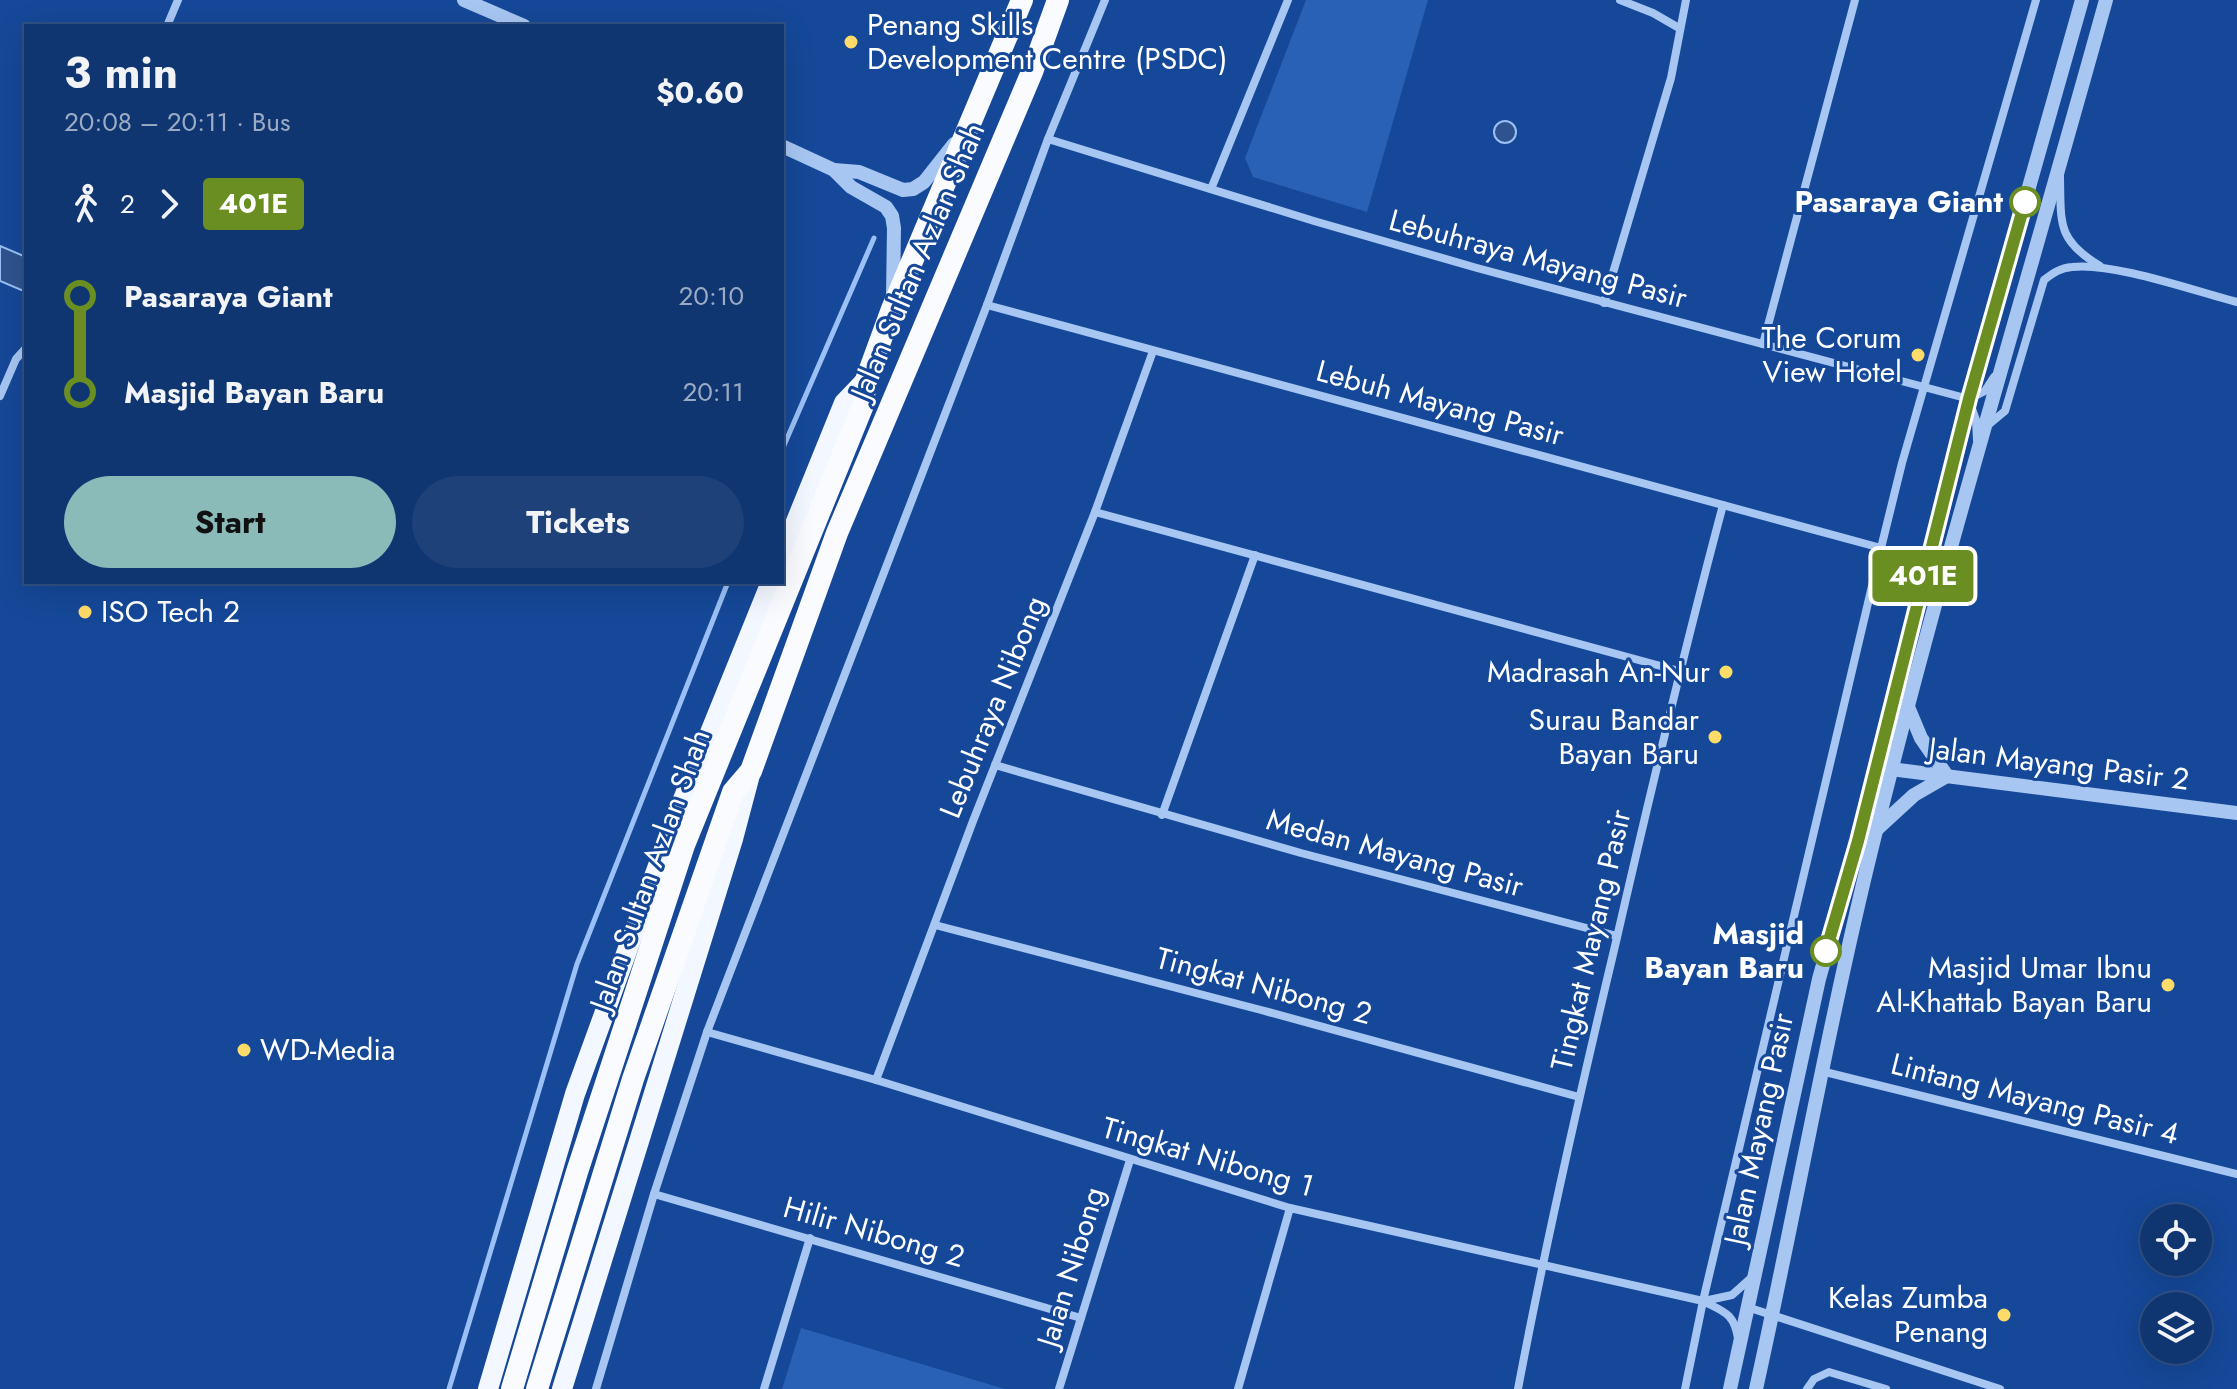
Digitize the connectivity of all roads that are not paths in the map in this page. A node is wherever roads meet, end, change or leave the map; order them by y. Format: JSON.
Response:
{"nodes":[{"id":1,"x":178,"y":0,"type":"edge"},
{"id":2,"x":464,"y":0,"type":"edge"},
{"id":3,"x":1022,"y":0,"type":"edge"},
{"id":4,"x":1058,"y":0,"type":"edge"},
{"id":5,"x":1105,"y":0,"type":"edge"},
{"id":6,"x":1288,"y":0,"type":"edge"},
{"id":7,"x":1620,"y":0,"type":"edge"},
{"id":8,"x":1686,"y":0,"type":"edge"},
{"id":9,"x":1855,"y":0,"type":"edge"},
{"id":10,"x":2036,"y":0,"type":"edge"},
{"id":11,"x":2082,"y":0,"type":"edge"},
{"id":12,"x":2106,"y":0,"type":"edge"},
{"id":13,"x":168,"y":24,"type":"edge"},
{"id":14,"x":519,"y":24,"type":"edge"},
{"id":15,"x":1679,"y":28,"type":"junction"},
{"id":16,"x":969,"y":126,"type":"junction"},
{"id":17,"x":1048,"y":139,"type":"junction"},
{"id":18,"x":784,"y":147,"type":"edge"},
{"id":19,"x":2060,"y":165,"type":"junction"},
{"id":20,"x":834,"y":170,"type":"junction"},
{"id":21,"x":1211,"y":189,"type":"junction"},
{"id":22,"x":2101,"y":267,"type":"junction"},
{"id":23,"x":2237,"y":302,"type":"edge"},
{"id":24,"x":1604,"y":303,"type":"junction"},
{"id":25,"x":987,"y":305,"type":"junction"},
{"id":26,"x":892,"y":309,"type":"junction"},
{"id":27,"x":1763,"y":344,"type":"junction"},
{"id":28,"x":24,"y":350,"type":"edge"},
{"id":29,"x":1153,"y":351,"type":"junction"},
{"id":30,"x":2003,"y":362,"type":"junction"},
{"id":31,"x":866,"y":380,"type":"junction"},
{"id":32,"x":1926,"y":386,"type":"junction"},
{"id":33,"x":0,"y":396,"type":"edge"},
{"id":34,"x":1969,"y":399,"type":"junction"},
{"id":35,"x":1983,"y":429,"type":"junction"},
{"id":36,"x":1977,"y":450,"type":"junction"},
{"id":37,"x":1723,"y":505,"type":"junction"},
{"id":38,"x":1095,"y":512,"type":"junction"},
{"id":39,"x":1881,"y":548,"type":"junction"},
{"id":40,"x":784,"y":551,"type":"edge"},
{"id":41,"x":1255,"y":555,"type":"junction"},
{"id":42,"x":770,"y":584,"type":"edge"},
{"id":43,"x":1679,"y":671,"type":"junction"},
{"id":44,"x":1908,"y":707,"type":"junction"},
{"id":45,"x":995,"y":765,"type":"junction"},
{"id":46,"x":1874,"y":767,"type":"junction"},
{"id":47,"x":1892,"y":769,"type":"junction"},
{"id":48,"x":751,"y":771,"type":"junction"},
{"id":49,"x":1947,"y":776,"type":"junction"},
{"id":50,"x":2237,"y":813,"type":"edge"},
{"id":51,"x":1162,"y":815,"type":"junction"},
{"id":52,"x":1876,"y":829,"type":"junction"},
{"id":53,"x":935,"y":925,"type":"junction"},
{"id":54,"x":1617,"y":936,"type":"junction"},
{"id":55,"x":707,"y":1032,"type":"junction"},
{"id":56,"x":1821,"y":1071,"type":"junction"},
{"id":57,"x":876,"y":1080,"type":"junction"},
{"id":58,"x":1579,"y":1097,"type":"junction"},
{"id":59,"x":1130,"y":1160,"type":"junction"},
{"id":60,"x":2237,"y":1174,"type":"edge"},
{"id":61,"x":654,"y":1194,"type":"junction"},
{"id":62,"x":1290,"y":1208,"type":"junction"},
{"id":63,"x":810,"y":1238,"type":"junction"},
{"id":64,"x":1541,"y":1265,"type":"junction"},
{"id":65,"x":1754,"y":1275,"type":"junction"},
{"id":66,"x":1703,"y":1301,"type":"junction"},
{"id":67,"x":1747,"y":1307,"type":"junction"},
{"id":68,"x":1773,"y":1314,"type":"junction"},
{"id":69,"x":1081,"y":1318,"type":"junction"},
{"id":70,"x":1740,"y":1347,"type":"junction"},
{"id":71,"x":1994,"y":1388,"type":"edge"},
{"id":72,"x":488,"y":1389,"type":"edge"},
{"id":73,"x":512,"y":1389,"type":"edge"},
{"id":74,"x":537,"y":1389,"type":"edge"},
{"id":75,"x":562,"y":1389,"type":"edge"},
{"id":76,"x":596,"y":1389,"type":"edge"},
{"id":77,"x":764,"y":1389,"type":"edge"},
{"id":78,"x":1059,"y":1389,"type":"edge"},
{"id":79,"x":1238,"y":1389,"type":"edge"},
{"id":80,"x":1518,"y":1389,"type":"edge"},
{"id":81,"x":1685,"y":1389,"type":"edge"},
{"id":82,"x":1730,"y":1389,"type":"edge"},
{"id":83,"x":1756,"y":1389,"type":"edge"},
{"id":84,"x":1807,"y":1389,"type":"edge"},
{"id":85,"x":1886,"y":1389,"type":"edge"}],
"edges":[{"from":1,"to":13,"type":"street"},
{"from":2,"to":14,"type":"street"},
{"from":3,"to":16,"type":"highway","name":"Jalan Sultan Azlan Shah"},
{"from":4,"to":48,"type":"highway","name":"Jalan Sultan Azlan Shah"},
{"from":5,"to":17,"type":"street"},
{"from":6,"to":21,"type":"street"},
{"from":7,"to":15,"type":"street"},
{"from":8,"to":15,"type":"street"},
{"from":9,"to":27,"type":"street"},
{"from":10,"to":32,"type":"street","name":"Jalan Mayang Pasir"},
{"from":11,"to":34,"type":"street","name":"Jalan Mayang Pasir"},
{"from":12,"to":19,"type":"street","name":"Jalan Mayang Pasir"},
{"from":15,"to":24,"type":"street"},
{"from":16,"to":20,"type":"street"},
{"from":16,"to":26,"type":"highway","name":"Jalan Sultan Azlan Shah"},
{"from":17,"to":21,"type":"street","name":"Lebuhraya Mayang Pasir"},
{"from":17,"to":25,"type":"street"},
{"from":18,"to":20,"type":"street"},
{"from":19,"to":22,"type":"street"},
{"from":19,"to":30,"type":"street","name":"Jalan Mayang Pasir"},
{"from":20,"to":26,"type":"street"},
{"from":21,"to":24,"type":"street","name":"Lebuhraya Mayang Pasir"},
{"from":22,"to":23,"type":"street"},
{"from":22,"to":35,"type":"street"},
{"from":24,"to":27,"type":"street","name":"Lebuhraya Mayang Pasir"},
{"from":25,"to":29,"type":"street","name":"Lebuh Mayang Pasir"},
{"from":25,"to":55,"type":"street"},
{"from":26,"to":31,"type":"highway","name":"Jalan Sultan Azlan Shah"},
{"from":27,"to":32,"type":"street","name":"Lebuhraya Mayang Pasir"},
{"from":28,"to":33,"type":"street"},
{"from":29,"to":37,"type":"street","name":"Lebuh Mayang Pasir"},
{"from":29,"to":38,"type":"street","name":"Lebuhraya Nibong"},
{"from":30,"to":34,"type":"street"},
{"from":30,"to":35,"type":"street","name":"Jalan Mayang Pasir"},
{"from":31,"to":40,"type":"main road","name":"Jalan Sultan Azlan Shah"},
{"from":31,"to":73,"type":"highway","name":"Jalan Sultan Azlan Shah"},
{"from":32,"to":34,"type":"street","name":"Lebuhraya Mayang Pasir"},
{"from":32,"to":39,"type":"street","name":"Jalan Mayang Pasir"},
{"from":34,"to":36,"type":"street"},
{"from":34,"to":46,"type":"street","name":"Jalan Mayang Pasir"},
{"from":35,"to":36,"type":"street","name":"Jalan Mayang Pasir"},
{"from":36,"to":44,"type":"street","name":"Jalan Mayang Pasir"},
{"from":37,"to":39,"type":"street","name":"Lebuh Mayang Pasir"},
{"from":37,"to":43,"type":"street","name":"Tingkat Mayang Pasir"},
{"from":38,"to":41,"type":"street"},
{"from":38,"to":45,"type":"street","name":"Lebuhraya Nibong"},
{"from":39,"to":66,"type":"street","name":"Jalan Mayang Pasir"},
{"from":41,"to":43,"type":"street"},
{"from":41,"to":51,"type":"street"},
{"from":42,"to":72,"type":"main road","name":"Jalan Sultan Azlan Shah"},
{"from":43,"to":54,"type":"street","name":"Tingkat Mayang Pasir"},
{"from":44,"to":47,"type":"street","name":"Jalan Mayang Pasir"},
{"from":44,"to":49,"type":"street"},
{"from":45,"to":51,"type":"street","name":"Medan Mayang Pasir"},
{"from":45,"to":53,"type":"street","name":"Lebuhraya Nibong"},
{"from":46,"to":47,"type":"street","name":"Jalan Mayang Pasir 2"},
{"from":46,"to":65,"type":"street","name":"Jalan Mayang Pasir"},
{"from":47,"to":49,"type":"street","name":"Jalan Mayang Pasir 2"},
{"from":47,"to":52,"type":"street","name":"Jalan Mayang Pasir"},
{"from":48,"to":74,"type":"highway","name":"Jalan Sultan Azlan Shah"},
{"from":48,"to":75,"type":"main road","name":"Jalan Sultan Azlan Shah"},
{"from":49,"to":50,"type":"street","name":"Jalan Mayang Pasir 2"},
{"from":49,"to":52,"type":"street"},
{"from":51,"to":54,"type":"street","name":"Medan Mayang Pasir"},
{"from":52,"to":56,"type":"street","name":"Jalan Mayang Pasir"},
{"from":53,"to":57,"type":"street","name":"Lebuhraya Nibong"},
{"from":53,"to":58,"type":"street","name":"Tingkat Nibong 2"},
{"from":54,"to":58,"type":"street","name":"Tingkat Mayang Pasir"},
{"from":55,"to":57,"type":"street","name":"Tingkat Nibong 1"},
{"from":55,"to":61,"type":"street"},
{"from":56,"to":60,"type":"street","name":"Lintang Mayang Pasir 4"},
{"from":56,"to":68,"type":"street","name":"Jalan Mayang Pasir"},
{"from":57,"to":59,"type":"street","name":"Tingkat Nibong 1"},
{"from":58,"to":64,"type":"street","name":"Tingkat Mayang Pasir"},
{"from":59,"to":62,"type":"street","name":"Tingkat Nibong 1"},
{"from":59,"to":69,"type":"street","name":"Jalan Nibong"},
{"from":61,"to":63,"type":"street","name":"Hilir Nibong 2"},
{"from":61,"to":76,"type":"street"},
{"from":62,"to":64,"type":"street","name":"Tingkat Nibong 1"},
{"from":62,"to":79,"type":"street"},
{"from":63,"to":69,"type":"street","name":"Hilir Nibong 2"},
{"from":63,"to":77,"type":"street"},
{"from":64,"to":66,"type":"street","name":"Tingkat Nibong 1"},
{"from":64,"to":80,"type":"street","name":"Tingkat Mayang Pasir"},
{"from":65,"to":66,"type":"street"},
{"from":65,"to":67,"type":"street","name":"Jalan Mayang Pasir"},
{"from":66,"to":70,"type":"street"},
{"from":66,"to":81,"type":"street","name":"Jalan Mayang Pasir"},
{"from":67,"to":68,"type":"street"},
{"from":67,"to":70,"type":"street","name":"Jalan Mayang Pasir"},
{"from":68,"to":71,"type":"street"},
{"from":68,"to":83,"type":"street","name":"Jalan Mayang Pasir"},
{"from":69,"to":78,"type":"street","name":"Jalan Nibong"},
{"from":70,"to":82,"type":"street","name":"Jalan Mayang Pasir"},
{"from":84,"to":85,"type":"street"}]}
